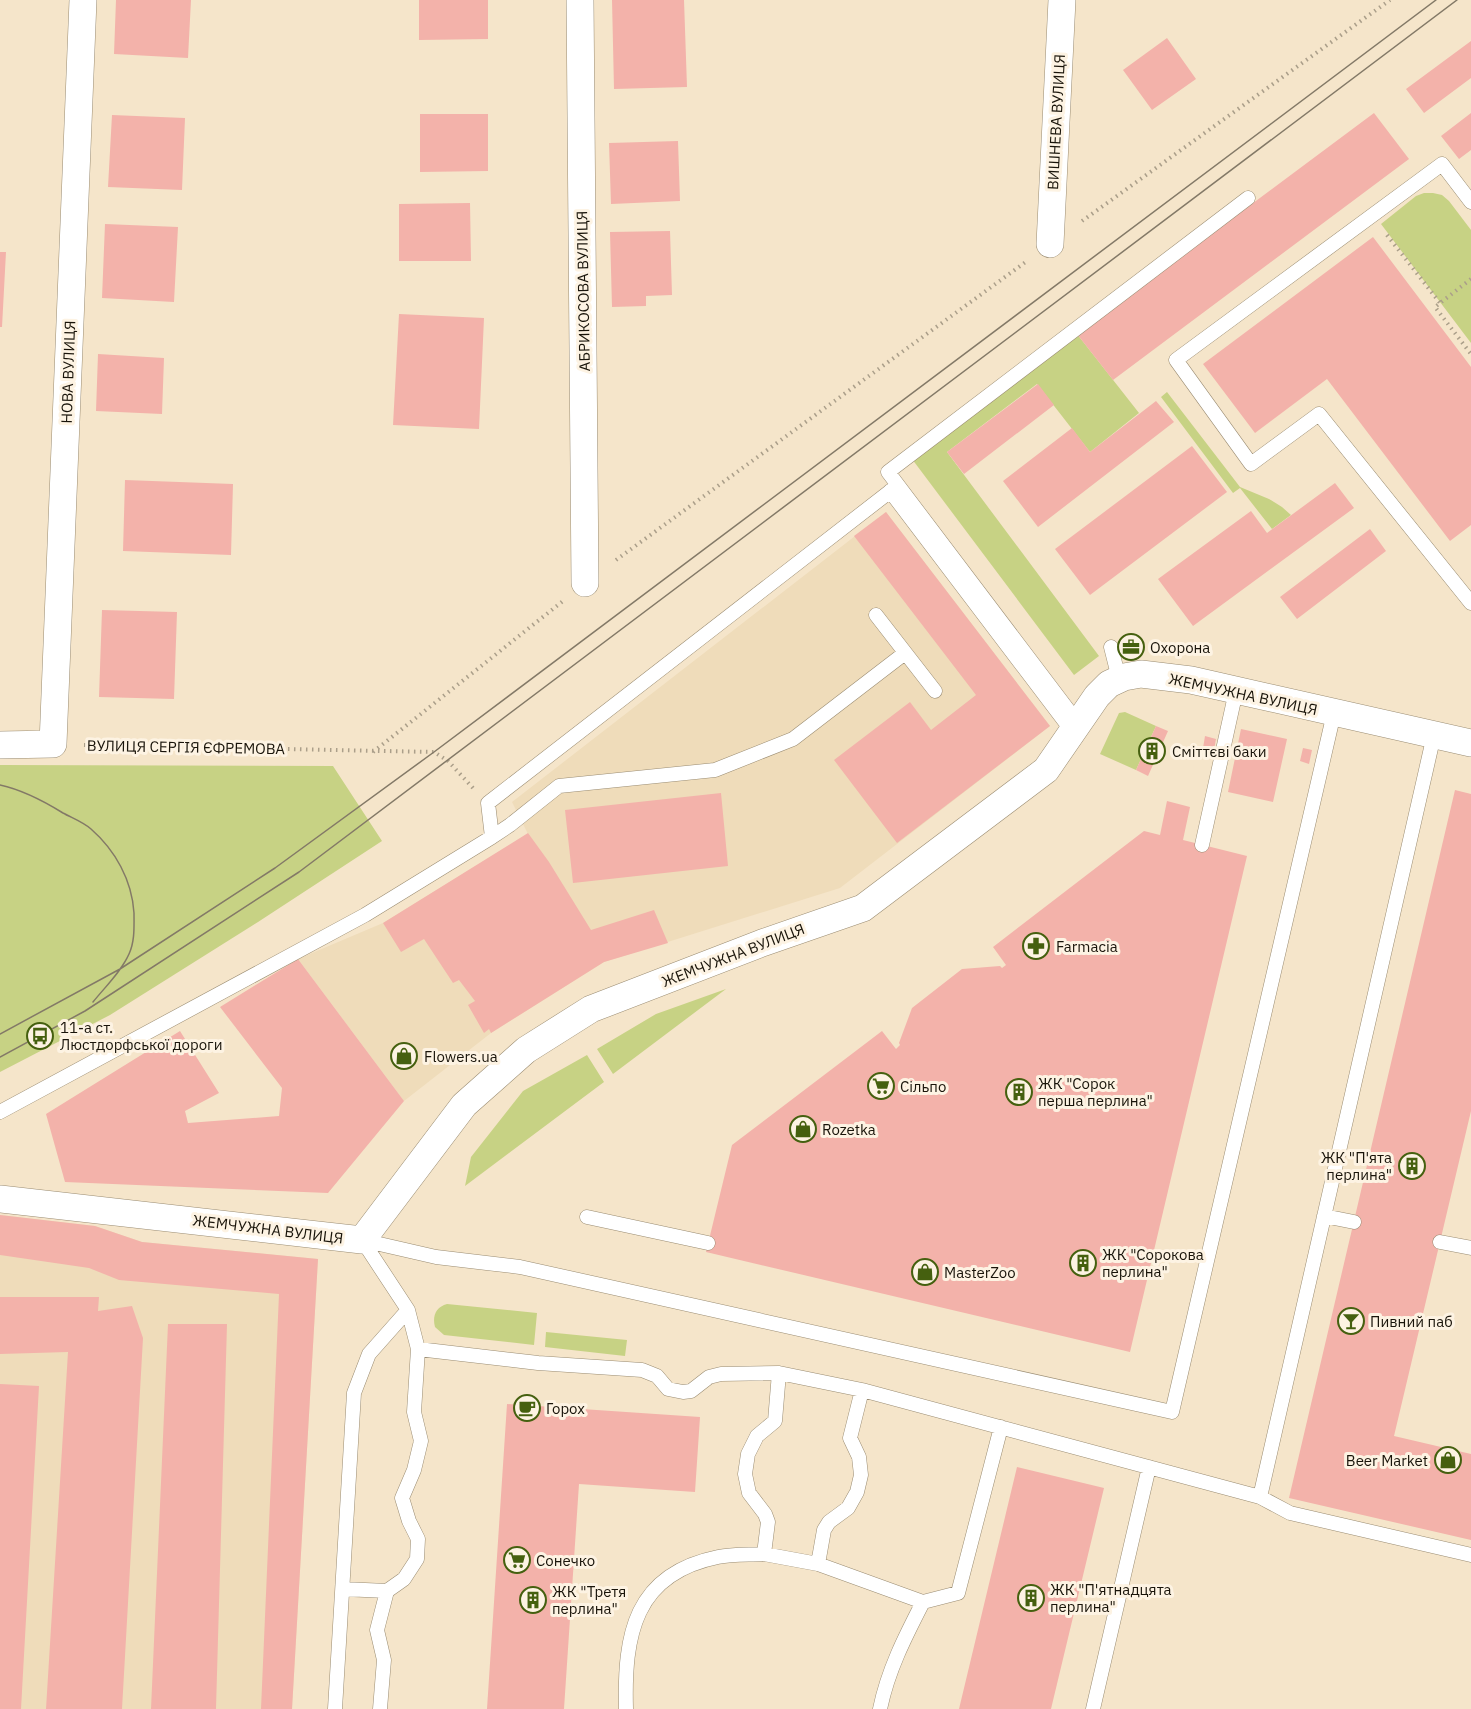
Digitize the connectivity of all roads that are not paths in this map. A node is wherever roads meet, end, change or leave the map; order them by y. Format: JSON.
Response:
{"nodes":[{"id":1,"x":83,"y":0,"type":"edge"},
{"id":2,"x":580,"y":0,"type":"edge"},
{"id":3,"x":1062,"y":0,"type":"edge"},
{"id":4,"x":1248,"y":198,"type":"dead end"},
{"id":5,"x":1471,"y":202,"type":"edge"},
{"id":6,"x":1050,"y":244,"type":"road end"},
{"id":7,"x":893,"y":488,"type":"junction"},
{"id":8,"x":585,"y":583,"type":"road end"},
{"id":9,"x":1471,"y":603,"type":"edge"},
{"id":10,"x":876,"y":615,"type":"dead end"},
{"id":11,"x":1111,"y":647,"type":"dead end"},
{"id":12,"x":905,"y":653,"type":"junction"},
{"id":13,"x":1119,"y":679,"type":"junction"},
{"id":14,"x":935,"y":691,"type":"dead end"},
{"id":15,"x":1236,"y":691,"type":"junction"},
{"id":16,"x":1334,"y":712,"type":"junction"},
{"id":17,"x":1075,"y":727,"type":"junction"},
{"id":18,"x":1434,"y":735,"type":"junction"},
{"id":19,"x":1471,"y":743,"type":"edge"},
{"id":20,"x":0,"y":745,"type":"edge"},
{"id":21,"x":492,"y":837,"type":"junction"},
{"id":22,"x":1202,"y":845,"type":"dead end"},
{"id":23,"x":0,"y":1112,"type":"edge"},
{"id":24,"x":0,"y":1199,"type":"edge"},
{"id":25,"x":587,"y":1216,"type":"dead end"},
{"id":26,"x":1324,"y":1216,"type":"junction"},
{"id":27,"x":1353,"y":1222,"type":"dead end"},
{"id":28,"x":362,"y":1240,"type":"junction"},
{"id":29,"x":1440,"y":1242,"type":"dead end"},
{"id":30,"x":708,"y":1243,"type":"dead end"},
{"id":31,"x":1471,"y":1248,"type":"edge"},
{"id":32,"x":408,"y":1310,"type":"junction"},
{"id":33,"x":418,"y":1349,"type":"junction"},
{"id":34,"x":779,"y":1373,"type":"junction"},
{"id":35,"x":862,"y":1390,"type":"junction"},
{"id":36,"x":1001,"y":1427,"type":"junction"},
{"id":37,"x":1149,"y":1467,"type":"junction"},
{"id":38,"x":1260,"y":1497,"type":"junction"},
{"id":39,"x":764,"y":1554,"type":"junction"},
{"id":40,"x":1471,"y":1555,"type":"edge"},
{"id":41,"x":818,"y":1564,"type":"junction"},
{"id":42,"x":343,"y":1589,"type":"junction"},
{"id":43,"x":387,"y":1591,"type":"junction"},
{"id":44,"x":923,"y":1602,"type":"junction"},
{"id":45,"x":335,"y":1709,"type":"edge"},
{"id":46,"x":380,"y":1709,"type":"edge"},
{"id":47,"x":626,"y":1709,"type":"edge"},
{"id":48,"x":880,"y":1709,"type":"edge"},
{"id":49,"x":1092,"y":1709,"type":"edge"}],
"edges":[{"from":1,"to":20,"type":"street","name":"НОВА ВУЛИЦЯ"},
{"from":2,"to":8,"type":"street","name":"АБРИКОСОВА ВУЛИЦЯ"},
{"from":3,"to":6,"type":"street","name":"ВИШНЕВА ВУЛИЦЯ"},
{"from":4,"to":7,"type":"lane"},
{"from":5,"to":9,"type":"lane"},
{"from":7,"to":17,"type":"lane"},
{"from":7,"to":21,"type":"lane"},
{"from":10,"to":12,"type":"lane"},
{"from":11,"to":13,"type":"lane"},
{"from":12,"to":14,"type":"lane"},
{"from":12,"to":21,"type":"lane"},
{"from":13,"to":15,"type":"street","name":"ЖЕМЧУЖНА ВУЛИЦЯ"},
{"from":13,"to":17,"type":"street","name":"ЖЕМЧУЖНА ВУЛИЦЯ"},
{"from":15,"to":16,"type":"street","name":"ЖЕМЧУЖНА ВУЛИЦЯ"},
{"from":15,"to":22,"type":"lane"},
{"from":16,"to":18,"type":"street","name":"ЖЕМЧУЖНА ВУЛИЦЯ"},
{"from":16,"to":28,"type":"lane"},
{"from":17,"to":28,"type":"street","name":"ЖЕМЧУЖНА ВУЛИЦЯ"},
{"from":18,"to":19,"type":"street","name":"ЖЕМЧУЖНА ВУЛИЦЯ"},
{"from":18,"to":26,"type":"lane"},
{"from":21,"to":23,"type":"lane"},
{"from":24,"to":28,"type":"street","name":"ЖЕМЧУЖНА ВУЛИЦЯ"},
{"from":25,"to":30,"type":"lane"},
{"from":26,"to":27,"type":"lane"},
{"from":26,"to":38,"type":"lane"},
{"from":28,"to":32,"type":"lane"},
{"from":29,"to":31,"type":"lane"},
{"from":32,"to":33,"type":"lane"},
{"from":32,"to":42,"type":"lane"},
{"from":33,"to":34,"type":"lane"},
{"from":33,"to":43,"type":"lane"},
{"from":34,"to":35,"type":"lane"},
{"from":34,"to":39,"type":"lane"},
{"from":35,"to":36,"type":"lane"},
{"from":35,"to":41,"type":"lane"},
{"from":36,"to":37,"type":"lane"},
{"from":36,"to":44,"type":"lane"},
{"from":37,"to":38,"type":"lane"},
{"from":37,"to":49,"type":"lane"},
{"from":38,"to":40,"type":"lane"},
{"from":39,"to":41,"type":"lane"},
{"from":39,"to":47,"type":"lane"},
{"from":41,"to":44,"type":"lane"},
{"from":42,"to":43,"type":"lane"},
{"from":42,"to":45,"type":"lane"},
{"from":43,"to":46,"type":"lane"},
{"from":44,"to":48,"type":"lane"}]}
